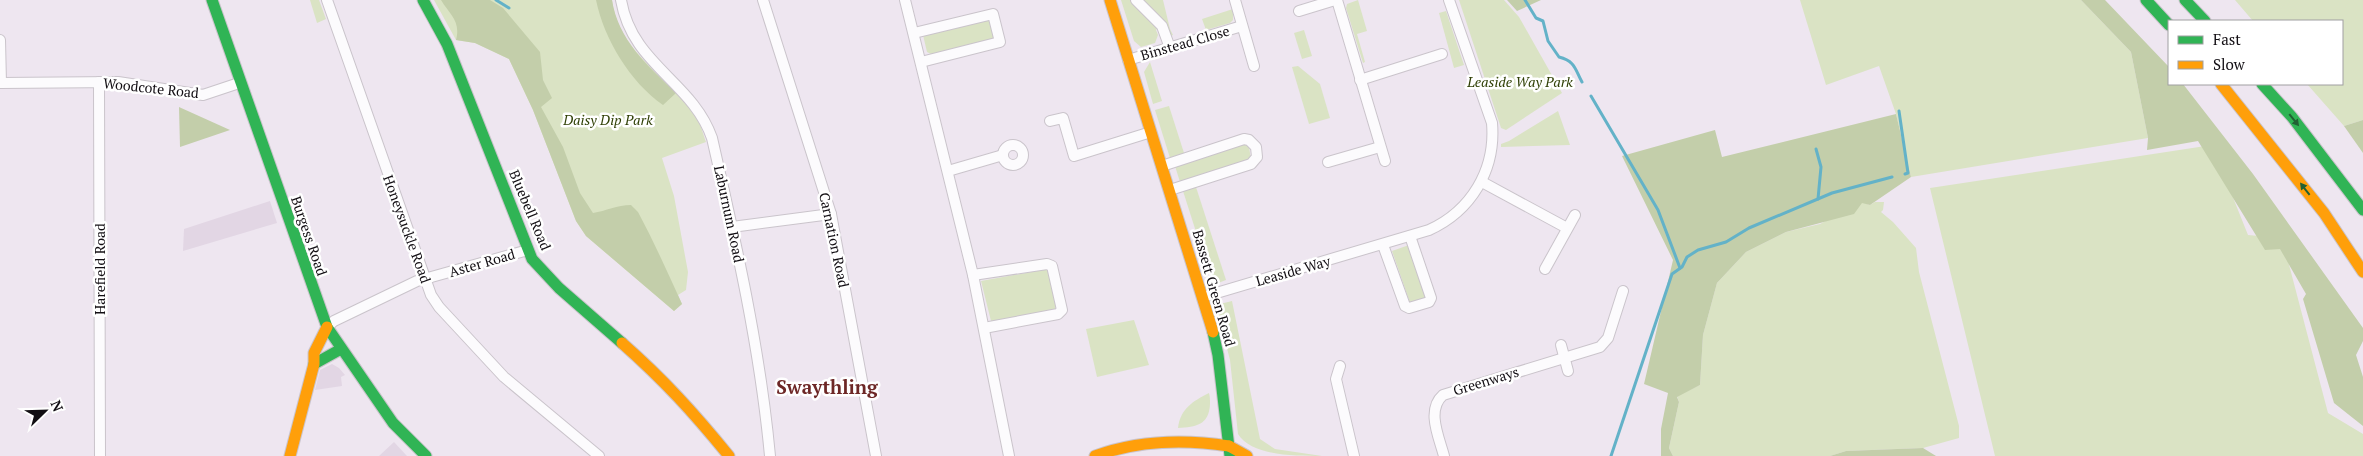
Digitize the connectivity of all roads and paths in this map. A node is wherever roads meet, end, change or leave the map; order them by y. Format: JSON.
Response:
{"nodes":[{"id":1,"x":212,"y":0,"type":"edge"},
{"id":2,"x":327,"y":0,"type":"edge"},
{"id":3,"x":423,"y":0,"type":"edge"},
{"id":4,"x":621,"y":0,"type":"edge"},
{"id":5,"x":762,"y":0,"type":"edge"},
{"id":6,"x":905,"y":0,"type":"edge"},
{"id":7,"x":1110,"y":0,"type":"edge"},
{"id":8,"x":1136,"y":0,"type":"edge"},
{"id":9,"x":1235,"y":0,"type":"edge"},
{"id":10,"x":1336,"y":0,"type":"edge"},
{"id":11,"x":1449,"y":0,"type":"edge"},
{"id":12,"x":2146,"y":0,"type":"edge"},
{"id":13,"x":2185,"y":0,"type":"edge"},
{"id":14,"x":1300,"y":11,"type":"dead end"},
{"id":15,"x":2204,"y":20,"type":"edge"},
{"id":16,"x":2168,"y":24,"type":"edge"},
{"id":17,"x":1242,"y":26,"type":"junction"},
{"id":18,"x":914,"y":32,"type":"junction"},
{"id":19,"x":0,"y":40,"type":"edge"},
{"id":20,"x":1170,"y":48,"type":"junction"},
{"id":21,"x":1442,"y":54,"type":"dead end"},
{"id":22,"x":1128,"y":60,"type":"junction"},
{"id":23,"x":921,"y":62,"type":"junction"},
{"id":24,"x":1254,"y":66,"type":"dead end"},
{"id":25,"x":1360,"y":80,"type":"junction"},
{"id":26,"x":99,"y":82,"type":"junction"},
{"id":27,"x":0,"y":83,"type":"edge"},
{"id":28,"x":239,"y":83,"type":"junction"},
{"id":29,"x":2222,"y":85,"type":"edge"},
{"id":30,"x":2263,"y":85,"type":"edge"},
{"id":31,"x":1050,"y":121,"type":"dead end"},
{"id":32,"x":1151,"y":132,"type":"junction"},
{"id":33,"x":1380,"y":147,"type":"junction"},
{"id":34,"x":1003,"y":156,"type":"dead end"},
{"id":35,"x":1385,"y":161,"type":"dead end"},
{"id":36,"x":1328,"y":162,"type":"dead end"},
{"id":37,"x":1162,"y":166,"type":"junction"},
{"id":38,"x":948,"y":171,"type":"junction"},
{"id":39,"x":1482,"y":182,"type":"junction"},
{"id":40,"x":1170,"y":190,"type":"junction"},
{"id":41,"x":2363,"y":210,"type":"edge"},
{"id":42,"x":2324,"y":213,"type":"junction"},
{"id":43,"x":832,"y":214,"type":"junction"},
{"id":44,"x":1575,"y":215,"type":"dead end"},
{"id":45,"x":732,"y":227,"type":"junction"},
{"id":46,"x":1567,"y":228,"type":"junction"},
{"id":47,"x":1410,"y":236,"type":"junction"},
{"id":48,"x":1383,"y":245,"type":"junction"},
{"id":49,"x":528,"y":250,"type":"junction"},
{"id":50,"x":1545,"y":269,"type":"dead end"},
{"id":51,"x":2363,"y":272,"type":"edge"},
{"id":52,"x":973,"y":276,"type":"junction"},
{"id":53,"x":424,"y":279,"type":"junction"},
{"id":54,"x":2363,"y":287,"type":"edge"},
{"id":55,"x":1623,"y":291,"type":"dead end"},
{"id":56,"x":1203,"y":297,"type":"junction"},
{"id":57,"x":327,"y":327,"type":"junction"},
{"id":58,"x":984,"y":328,"type":"junction"},
{"id":59,"x":1560,"y":344,"type":"dead end"},
{"id":60,"x":341,"y":349,"type":"junction"},
{"id":61,"x":1564,"y":358,"type":"junction"},
{"id":62,"x":314,"y":364,"type":"junction"},
{"id":63,"x":1340,"y":366,"type":"dead end"},
{"id":64,"x":1568,"y":371,"type":"dead end"},
{"id":65,"x":1230,"y":451,"type":"edge"},
{"id":66,"x":100,"y":456,"type":"edge"},
{"id":67,"x":290,"y":456,"type":"edge"},
{"id":68,"x":426,"y":456,"type":"edge"},
{"id":69,"x":598,"y":456,"type":"edge"},
{"id":70,"x":729,"y":456,"type":"edge"},
{"id":71,"x":770,"y":456,"type":"edge"},
{"id":72,"x":876,"y":456,"type":"edge"},
{"id":73,"x":1009,"y":456,"type":"edge"},
{"id":74,"x":1095,"y":456,"type":"edge"},
{"id":75,"x":1247,"y":456,"type":"edge"},
{"id":76,"x":1354,"y":456,"type":"edge"},
{"id":77,"x":1444,"y":456,"type":"edge"}],
"edges":[{"from":1,"to":28,"type":"main road","name":"Burgess Road"},
{"from":2,"to":53,"type":"street","name":"Honeysuckle Road"},
{"from":3,"to":49,"type":"main road","name":"Bluebell Road"},
{"from":4,"to":45,"type":"street","name":"Laburnum Road"},
{"from":5,"to":43,"type":"street","name":"Carnation Road"},
{"from":6,"to":18,"type":"street"},
{"from":7,"to":22,"type":"main road","name":"Bassett Green Road"},
{"from":8,"to":20,"type":"street"},
{"from":9,"to":17,"type":"street","name":"Binstead Close"},
{"from":10,"to":14,"type":"street"},
{"from":10,"to":25,"type":"street"},
{"from":11,"to":39,"type":"street","name":"Leaside Way"},
{"from":12,"to":16,"type":"main road"},
{"from":13,"to":15,"type":"main road"},
{"from":17,"to":20,"type":"street","name":"Binstead Close"},
{"from":17,"to":24,"type":"street","name":"Binstead Close"},
{"from":18,"to":23,"type":"street"},
{"from":18,"to":23,"type":"street"},
{"from":19,"to":27,"type":"street","name":"Woodcote Road"},
{"from":20,"to":22,"type":"street","name":"Binstead Close"},
{"from":21,"to":25,"type":"street"},
{"from":22,"to":32,"type":"main road","name":"Bassett Green Road"},
{"from":23,"to":38,"type":"street"},
{"from":25,"to":33,"type":"street"},
{"from":26,"to":27,"type":"street","name":"Woodcote Road"},
{"from":26,"to":28,"type":"street","name":"Woodcote Road"},
{"from":26,"to":66,"type":"street","name":"Harefield Road"},
{"from":28,"to":57,"type":"main road","name":"Burgess Road"},
{"from":42,"to":29,"type":"main road","one_way":true},
{"from":30,"to":41,"type":"main road","one_way":true},
{"from":31,"to":32,"type":"street"},
{"from":32,"to":37,"type":"main road","name":"Bassett Green Road"},
{"from":33,"to":35,"type":"street"},
{"from":33,"to":36,"type":"street"},
{"from":34,"to":38,"type":"street"},
{"from":37,"to":40,"type":"main road","name":"Bassett Green Road"},
{"from":37,"to":40,"type":"street"},
{"from":38,"to":52,"type":"street"},
{"from":39,"to":46,"type":"street"},
{"from":39,"to":47,"type":"street","name":"Leaside Way"},
{"from":40,"to":56,"type":"main road","name":"Bassett Green Road"},
{"from":42,"to":51,"type":"main road"},
{"from":42,"to":54,"type":"main road"},
{"from":43,"to":45,"type":"street"},
{"from":43,"to":72,"type":"street","name":"Carnation Road"},
{"from":44,"to":46,"type":"street"},
{"from":45,"to":71,"type":"street","name":"Laburnum Road"},
{"from":46,"to":50,"type":"street"},
{"from":47,"to":48,"type":"street","name":"Leaside Way"},
{"from":47,"to":48,"type":"street"},
{"from":48,"to":56,"type":"street","name":"Leaside Way"},
{"from":49,"to":53,"type":"street","name":"Aster Road"},
{"from":49,"to":70,"type":"main road","name":"Bluebell Road"},
{"from":52,"to":58,"type":"street"},
{"from":52,"to":58,"type":"street"},
{"from":53,"to":57,"type":"street","name":"Aster Road"},
{"from":53,"to":69,"type":"street","name":"Honeysuckle Road"},
{"from":55,"to":61,"type":"street","name":"Greenways"},
{"from":56,"to":65,"type":"main road","name":"Bassett Green Road"},
{"from":57,"to":60,"type":"main road","name":"Burgess Road"},
{"from":57,"to":62,"type":"main road"},
{"from":58,"to":73,"type":"street"},
{"from":59,"to":61,"type":"street"},
{"from":60,"to":62,"type":"main road"},
{"from":60,"to":68,"type":"main road","name":"Burgess Road"},
{"from":61,"to":64,"type":"street"},
{"from":61,"to":77,"type":"street","name":"Greenways"},
{"from":62,"to":67,"type":"main road"},
{"from":63,"to":76,"type":"street"},
{"from":65,"to":74,"type":"main road"},
{"from":65,"to":75,"type":"main road"}]}
